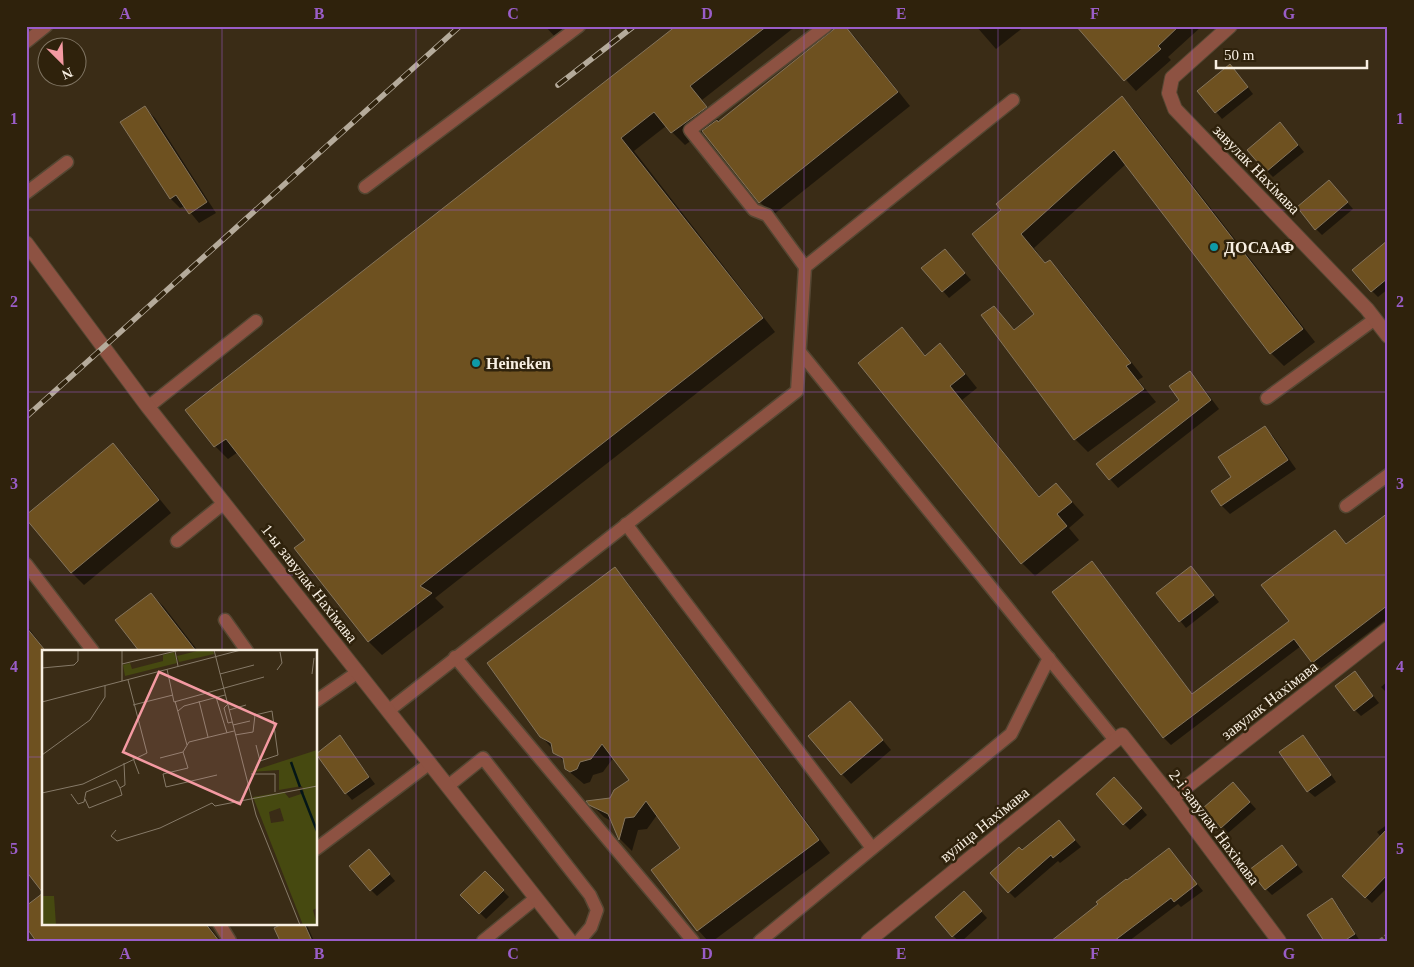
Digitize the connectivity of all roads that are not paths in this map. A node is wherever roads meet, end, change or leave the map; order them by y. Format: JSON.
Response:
{"nodes":[{"id":1,"x":46,"y":26,"type":"edge"},
{"id":2,"x":579,"y":26,"type":"edge"},
{"id":3,"x":826,"y":26,"type":"edge"},
{"id":4,"x":1230,"y":26,"type":"edge"},
{"id":5,"x":26,"y":42,"type":"edge"},
{"id":6,"x":1013,"y":100,"type":"dead end"},
{"id":7,"x":67,"y":162,"type":"dead end"},
{"id":8,"x":366,"y":187,"type":"dead end"},
{"id":9,"x":26,"y":192,"type":"edge"},
{"id":10,"x":26,"y":243,"type":"edge"},
{"id":11,"x":805,"y":267,"type":"junction"},
{"id":12,"x":1375,"y":319,"type":"junction"},
{"id":13,"x":256,"y":321,"type":"dead end"},
{"id":14,"x":1388,"y":336,"type":"edge"},
{"id":15,"x":800,"y":352,"type":"junction"},
{"id":16,"x":1267,"y":398,"type":"dead end"},
{"id":17,"x":148,"y":407,"type":"junction"},
{"id":18,"x":1388,"y":475,"type":"edge"},
{"id":19,"x":224,"y":503,"type":"junction"},
{"id":20,"x":1346,"y":506,"type":"dead end"},
{"id":21,"x":626,"y":524,"type":"junction"},
{"id":22,"x":177,"y":541,"type":"dead end"},
{"id":23,"x":26,"y":564,"type":"edge"},
{"id":24,"x":225,"y":620,"type":"dead end"},
{"id":25,"x":1388,"y":629,"type":"edge"},
{"id":26,"x":92,"y":650,"type":"edge"},
{"id":27,"x":246,"y":650,"type":"edge"},
{"id":28,"x":455,"y":657,"type":"junction"},
{"id":29,"x":1049,"y":658,"type":"junction"},
{"id":30,"x":358,"y":672,"type":"junction"},
{"id":31,"x":318,"y":700,"type":"edge"},
{"id":32,"x":388,"y":710,"type":"junction"},
{"id":33,"x":1118,"y":737,"type":"junction"},
{"id":34,"x":430,"y":763,"type":"junction"},
{"id":35,"x":448,"y":786,"type":"junction"},
{"id":36,"x":1172,"y":798,"type":"junction"},
{"id":37,"x":318,"y":847,"type":"edge"},
{"id":38,"x":872,"y":848,"type":"junction"},
{"id":39,"x":536,"y":898,"type":"junction"},
{"id":40,"x":220,"y":924,"type":"edge"},
{"id":41,"x":230,"y":941,"type":"edge"},
{"id":42,"x":483,"y":941,"type":"edge"},
{"id":43,"x":570,"y":941,"type":"edge"},
{"id":44,"x":579,"y":941,"type":"edge"},
{"id":45,"x":693,"y":941,"type":"edge"},
{"id":46,"x":760,"y":941,"type":"edge"},
{"id":47,"x":868,"y":941,"type":"edge"},
{"id":48,"x":1279,"y":941,"type":"edge"}],
"edges":[{"from":1,"to":5,"type":"lane"},
{"from":2,"to":8,"type":"lane"},
{"from":3,"to":11,"type":"lane"},
{"from":4,"to":12,"type":"street","name":"завулак Нахімава"},
{"from":6,"to":11,"type":"lane"},
{"from":7,"to":9,"type":"lane"},
{"from":10,"to":17,"type":"street","name":"1-ы завулак Нахімава"},
{"from":11,"to":15,"type":"lane"},
{"from":12,"to":14,"type":"street","name":"завулак Нахімава"},
{"from":12,"to":16,"type":"lane"},
{"from":13,"to":17,"type":"lane"},
{"from":15,"to":21,"type":"lane"},
{"from":15,"to":29,"type":"lane"},
{"from":17,"to":19,"type":"street","name":"1-ы завулак Нахімава"},
{"from":18,"to":20,"type":"lane"},
{"from":19,"to":22,"type":"lane"},
{"from":19,"to":30,"type":"street","name":"1-ы завулак Нахімава"},
{"from":21,"to":28,"type":"lane"},
{"from":21,"to":38,"type":"lane"},
{"from":23,"to":26,"type":"lane"},
{"from":24,"to":27,"type":"lane"},
{"from":25,"to":36,"type":"street","name":"завулак Нахімава"},
{"from":28,"to":32,"type":"lane"},
{"from":28,"to":45,"type":"lane"},
{"from":29,"to":33,"type":"lane"},
{"from":29,"to":38,"type":"lane"},
{"from":30,"to":31,"type":"lane"},
{"from":30,"to":32,"type":"street","name":"1-ы завулак Нахімава"},
{"from":32,"to":34,"type":"street","name":"1-ы завулак Нахімава"},
{"from":33,"to":36,"type":"street","name":"2-і завулак Нахімава"},
{"from":33,"to":47,"type":"street","name":"вуліца Нахімава"},
{"from":34,"to":35,"type":"street","name":"1-ы завулак Нахімава"},
{"from":34,"to":37,"type":"lane"},
{"from":35,"to":39,"type":"street","name":"1-ы завулак Нахімава"},
{"from":35,"to":44,"type":"lane"},
{"from":36,"to":48,"type":"street","name":"2-і завулак Нахімава"},
{"from":38,"to":46,"type":"lane"},
{"from":39,"to":42,"type":"lane"},
{"from":39,"to":43,"type":"street","name":"1-ы завулак Нахімава"},
{"from":40,"to":41,"type":"lane"}]}
